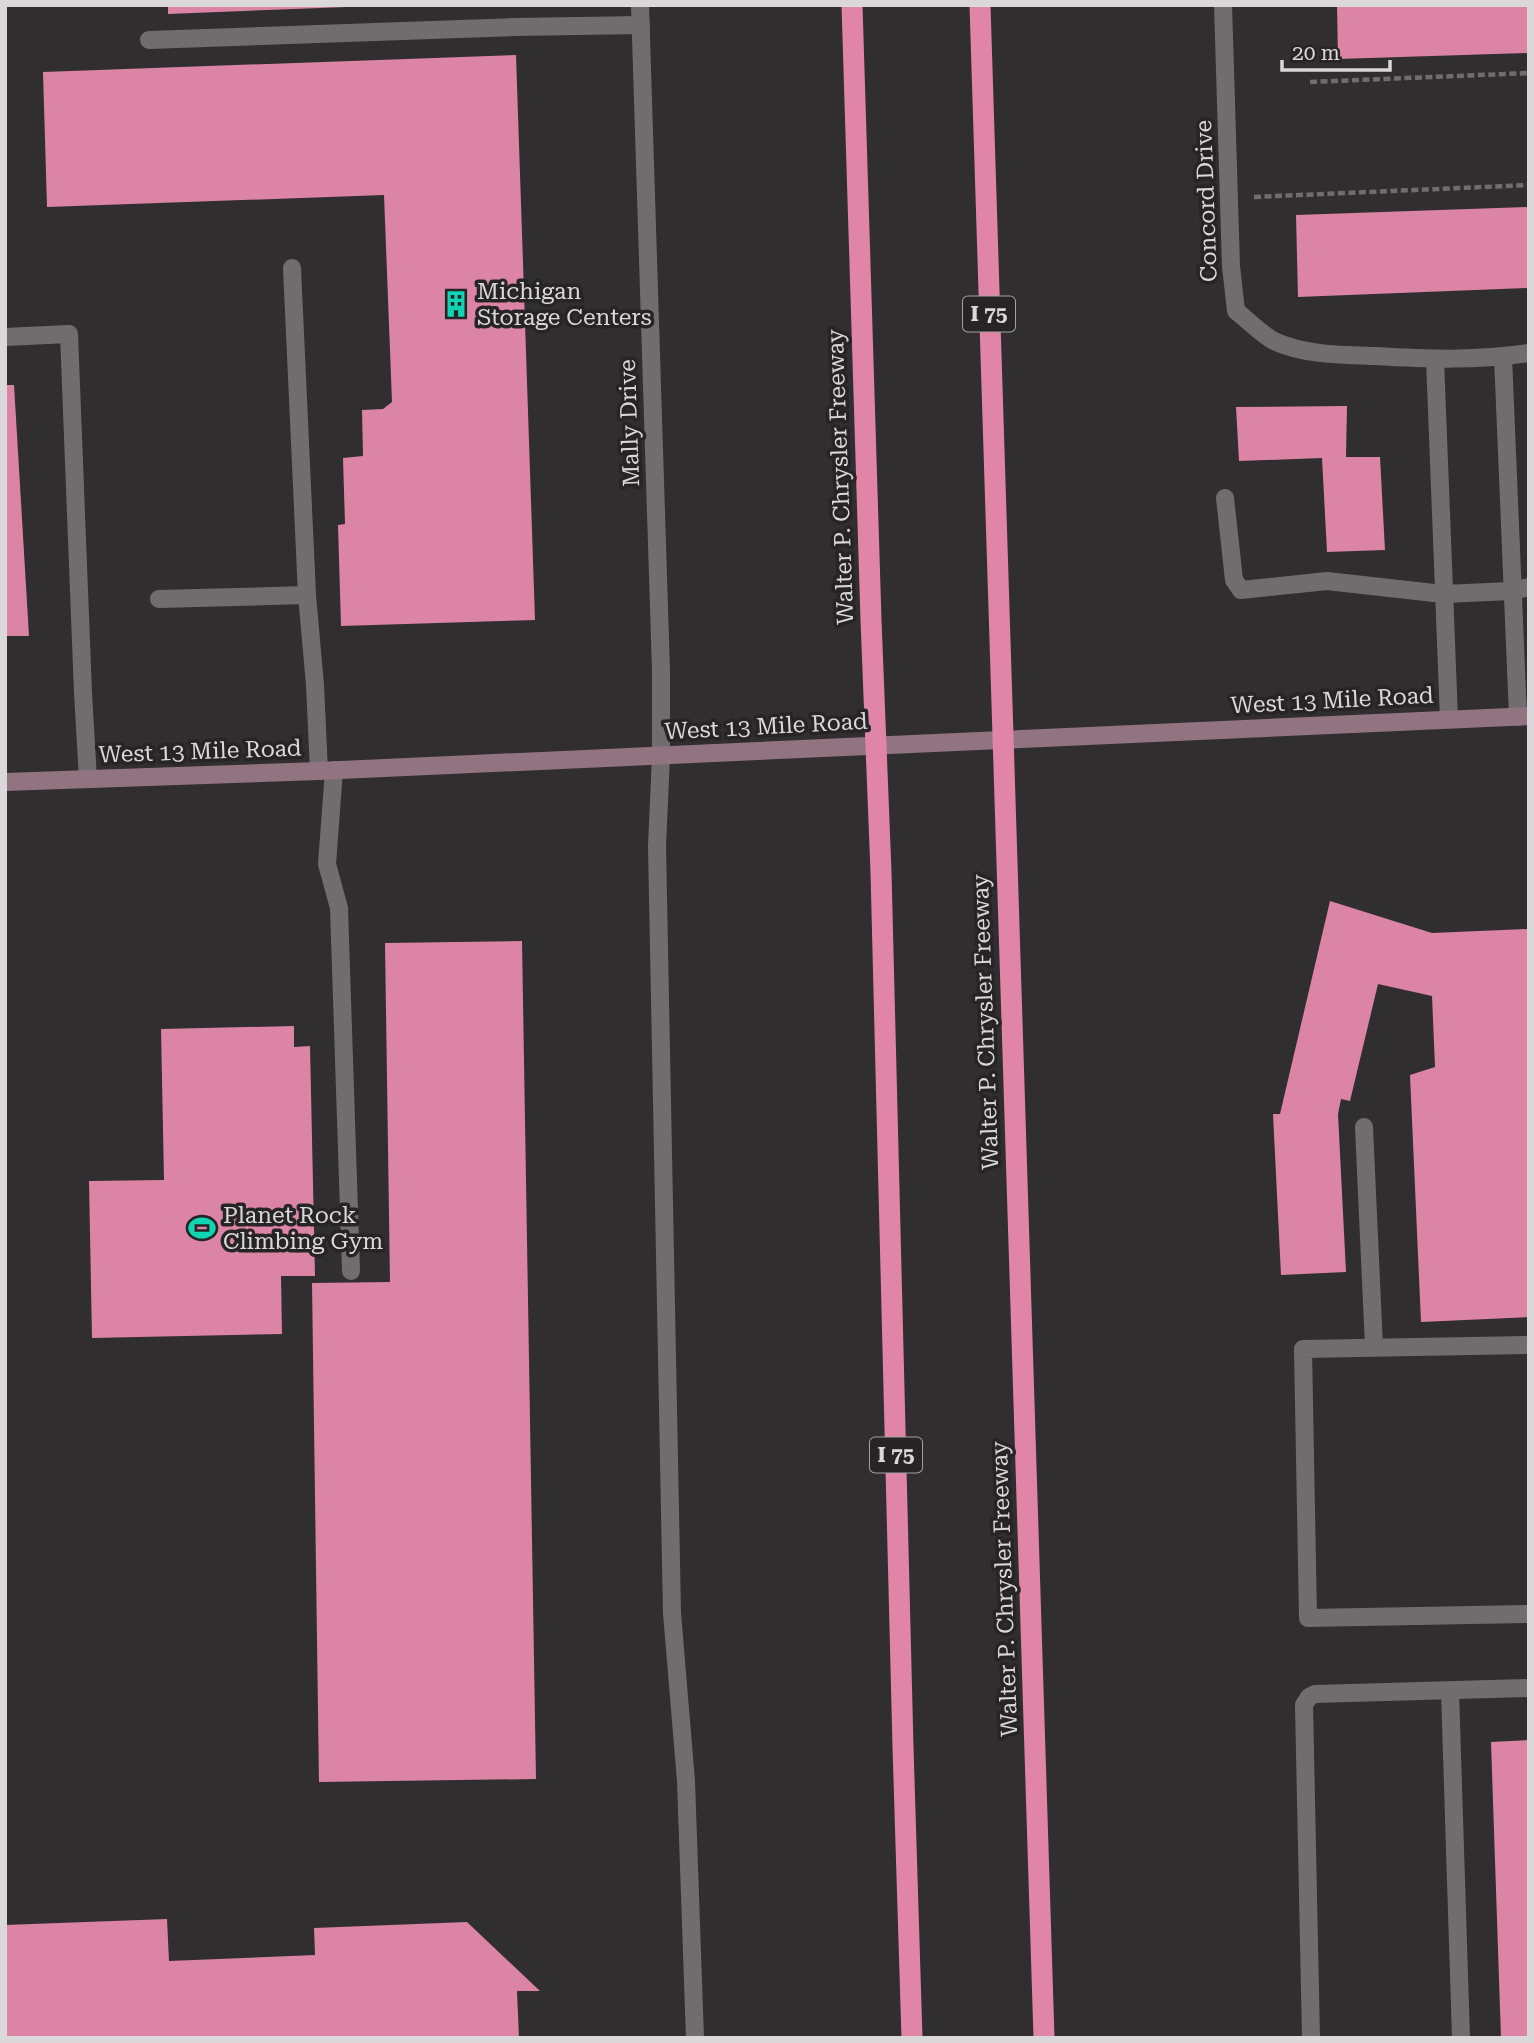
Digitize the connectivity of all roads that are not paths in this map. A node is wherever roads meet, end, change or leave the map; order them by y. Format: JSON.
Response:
{"nodes":[{"id":1,"x":640,"y":5,"type":"edge"},
{"id":2,"x":852,"y":5,"type":"edge"},
{"id":3,"x":980,"y":5,"type":"edge"},
{"id":4,"x":1223,"y":5,"type":"edge"},
{"id":5,"x":641,"y":25,"type":"junction"},
{"id":6,"x":149,"y":40,"type":"dead end"},
{"id":7,"x":292,"y":268,"type":"dead end"},
{"id":8,"x":5,"y":337,"type":"edge"},
{"id":9,"x":1529,"y":353,"type":"edge"},
{"id":10,"x":1503,"y":357,"type":"junction"},
{"id":11,"x":1435,"y":359,"type":"junction"},
{"id":12,"x":1225,"y":498,"type":"dead end"},
{"id":13,"x":1520,"y":589,"type":"edge"},
{"id":14,"x":1443,"y":594,"type":"junction"},
{"id":15,"x":307,"y":595,"type":"junction"},
{"id":16,"x":159,"y":599,"type":"dead end"},
{"id":17,"x":1523,"y":717,"type":"edge"},
{"id":18,"x":1449,"y":719,"type":"junction"},
{"id":19,"x":661,"y":756,"type":"junction"},
{"id":20,"x":326,"y":770,"type":"junction"},
{"id":21,"x":88,"y":779,"type":"junction"},
{"id":22,"x":5,"y":782,"type":"edge"},
{"id":23,"x":1364,"y":1127,"type":"dead end"},
{"id":24,"x":351,"y":1271,"type":"dead end"},
{"id":25,"x":1529,"y":1345,"type":"edge"},
{"id":26,"x":1374,"y":1348,"type":"junction"},
{"id":27,"x":1529,"y":1614,"type":"edge"},
{"id":28,"x":1529,"y":1688,"type":"edge"},
{"id":29,"x":1450,"y":1691,"type":"junction"},
{"id":30,"x":695,"y":2038,"type":"edge"},
{"id":31,"x":912,"y":2038,"type":"edge"},
{"id":32,"x":1044,"y":2038,"type":"edge"},
{"id":33,"x":1311,"y":2038,"type":"edge"},
{"id":34,"x":1461,"y":2038,"type":"edge"}],
"edges":[{"from":1,"to":5,"type":"street","name":"Mally Drive"},
{"from":2,"to":31,"type":"highway","name":"Walter P. Chrysler Freeway","number":"I 75"},
{"from":3,"to":32,"type":"highway","name":"Walter P. Chrysler Freeway","number":"I 75"},
{"from":4,"to":11,"type":"street","name":"Concord Drive"},
{"from":5,"to":6,"type":"street"},
{"from":5,"to":19,"type":"street","name":"Mally Drive"},
{"from":7,"to":15,"type":"street"},
{"from":8,"to":21,"type":"street"},
{"from":9,"to":10,"type":"street","name":"Concord Drive"},
{"from":10,"to":11,"type":"street","name":"Concord Drive"},
{"from":10,"to":13,"type":"street"},
{"from":11,"to":14,"type":"street"},
{"from":12,"to":14,"type":"street"},
{"from":13,"to":14,"type":"street"},
{"from":13,"to":17,"type":"street"},
{"from":14,"to":18,"type":"street"},
{"from":15,"to":16,"type":"street"},
{"from":15,"to":20,"type":"street"},
{"from":17,"to":18,"type":"main road","name":"West 13 Mile Road"},
{"from":18,"to":19,"type":"main road","name":"West 13 Mile Road"},
{"from":19,"to":20,"type":"main road","name":"West 13 Mile Road"},
{"from":19,"to":30,"type":"street","name":"Mally Drive"},
{"from":20,"to":21,"type":"main road","name":"West 13 Mile Road"},
{"from":20,"to":24,"type":"street"},
{"from":21,"to":22,"type":"main road","name":"West 13 Mile Road"},
{"from":23,"to":26,"type":"street"},
{"from":25,"to":26,"type":"street"},
{"from":26,"to":27,"type":"street"},
{"from":28,"to":29,"type":"street"},
{"from":29,"to":33,"type":"street"},
{"from":29,"to":34,"type":"street"}]}
